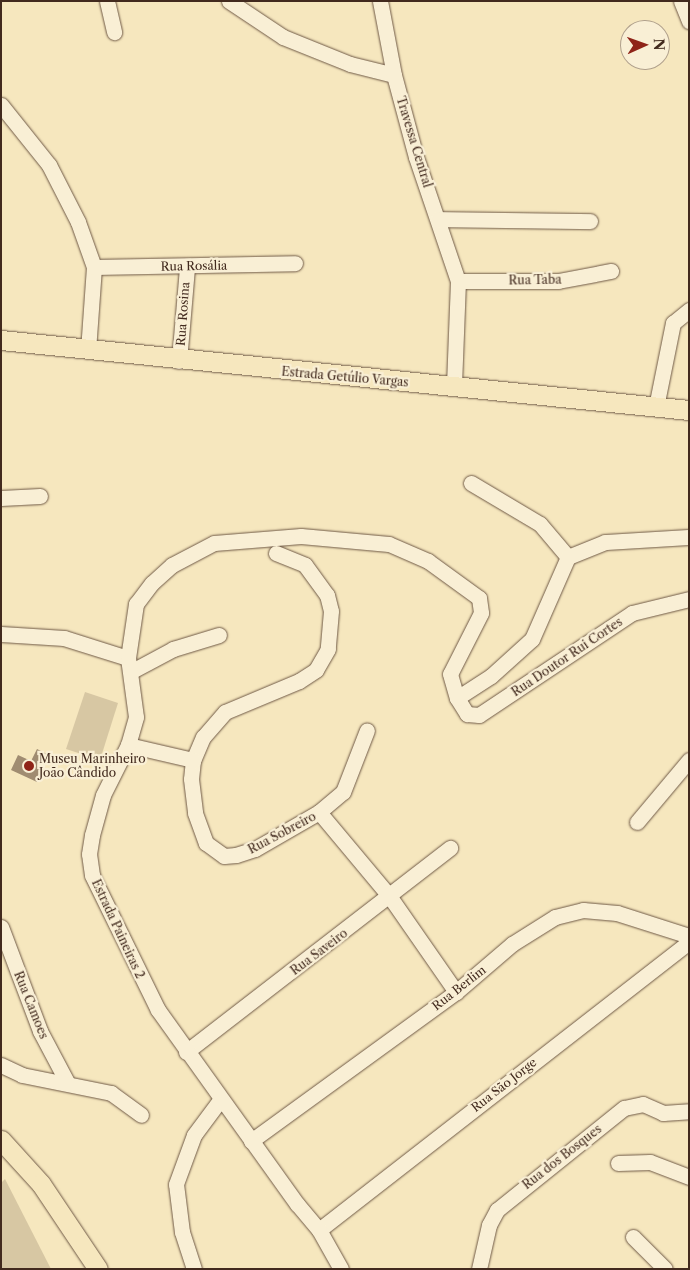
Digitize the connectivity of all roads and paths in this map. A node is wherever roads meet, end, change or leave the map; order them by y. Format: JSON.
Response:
{"nodes":[{"id":1,"x":107,"y":1,"type":"edge"},
{"id":2,"x":229,"y":1,"type":"edge"},
{"id":3,"x":380,"y":1,"type":"edge"},
{"id":4,"x":681,"y":1,"type":"edge"},
{"id":5,"x":689,"y":21,"type":"edge"},
{"id":6,"x":114,"y":32,"type":"dead end"},
{"id":7,"x":394,"y":75,"type":"junction"},
{"id":8,"x":1,"y":105,"type":"edge"},
{"id":9,"x":438,"y":219,"type":"junction"},
{"id":10,"x":590,"y":221,"type":"dead end"},
{"id":11,"x":295,"y":264,"type":"dead end"},
{"id":12,"x":187,"y":267,"type":"junction"},
{"id":13,"x":94,"y":268,"type":"junction"},
{"id":14,"x":611,"y":271,"type":"dead end"},
{"id":15,"x":458,"y":281,"type":"junction"},
{"id":16,"x":689,"y":310,"type":"edge"},
{"id":17,"x":1,"y":340,"type":"edge"},
{"id":18,"x":88,"y":351,"type":"junction"},
{"id":19,"x":179,"y":361,"type":"junction"},
{"id":20,"x":454,"y":387,"type":"junction"},
{"id":21,"x":656,"y":407,"type":"junction"},
{"id":22,"x":689,"y":410,"type":"edge"},
{"id":23,"x":471,"y":483,"type":"dead end"},
{"id":24,"x":40,"y":496,"type":"dead end"},
{"id":25,"x":1,"y":498,"type":"edge"},
{"id":26,"x":689,"y":537,"type":"edge"},
{"id":27,"x":276,"y":553,"type":"dead end"},
{"id":28,"x":568,"y":557,"type":"junction"},
{"id":29,"x":689,"y":599,"type":"edge"},
{"id":30,"x":1,"y":634,"type":"edge"},
{"id":31,"x":219,"y":635,"type":"dead end"},
{"id":32,"x":130,"y":664,"type":"junction"},
{"id":33,"x":457,"y":698,"type":"junction"},
{"id":34,"x":367,"y":730,"type":"dead end"},
{"id":35,"x":128,"y":745,"type":"junction"},
{"id":36,"x":193,"y":760,"type":"junction"},
{"id":37,"x":689,"y":760,"type":"edge"},
{"id":38,"x":319,"y":812,"type":"junction"},
{"id":39,"x":637,"y":822,"type":"dead end"},
{"id":40,"x":450,"y":848,"type":"dead end"},
{"id":41,"x":390,"y":897,"type":"junction"},
{"id":42,"x":1,"y":927,"type":"edge"},
{"id":43,"x":689,"y":936,"type":"edge"},
{"id":44,"x":689,"y":942,"type":"edge"},
{"id":45,"x":456,"y":992,"type":"junction"},
{"id":46,"x":186,"y":1052,"type":"junction"},
{"id":47,"x":1,"y":1065,"type":"edge"},
{"id":48,"x":67,"y":1082,"type":"junction"},
{"id":49,"x":220,"y":1100,"type":"junction"},
{"id":50,"x":689,"y":1111,"type":"edge"},
{"id":51,"x":141,"y":1115,"type":"dead end"},
{"id":52,"x":1,"y":1140,"type":"edge"},
{"id":53,"x":251,"y":1141,"type":"junction"},
{"id":54,"x":618,"y":1163,"type":"dead end"},
{"id":55,"x":689,"y":1177,"type":"edge"},
{"id":56,"x":319,"y":1230,"type":"junction"},
{"id":57,"x":633,"y":1237,"type":"dead end"},
{"id":58,"x":98,"y":1269,"type":"edge"},
{"id":59,"x":194,"y":1269,"type":"edge"},
{"id":60,"x":341,"y":1269,"type":"edge"},
{"id":61,"x":479,"y":1269,"type":"edge"},
{"id":62,"x":665,"y":1269,"type":"edge"}],
"edges":[{"from":1,"to":6,"type":"street"},
{"from":2,"to":7,"type":"street"},
{"from":3,"to":7,"type":"street","name":"Travessa Central"},
{"from":4,"to":5,"type":"street"},
{"from":7,"to":9,"type":"street","name":"Travessa Central"},
{"from":8,"to":13,"type":"street"},
{"from":9,"to":10,"type":"street"},
{"from":9,"to":15,"type":"street","name":"Travessa Central"},
{"from":11,"to":12,"type":"street","name":"Rua Rosália"},
{"from":12,"to":13,"type":"street","name":"Rua Rosália"},
{"from":12,"to":19,"type":"street","name":"Rua Rosina"},
{"from":13,"to":18,"type":"street"},
{"from":14,"to":15,"type":"street","name":"Rua Taba"},
{"from":15,"to":20,"type":"street","name":"Travessa Central"},
{"from":16,"to":21,"type":"street"},
{"from":17,"to":18,"type":"main road","name":"Estrada Getúlio Vargas"},
{"from":18,"to":19,"type":"main road","name":"Estrada Getúlio Vargas"},
{"from":19,"to":20,"type":"main road","name":"Estrada Getúlio Vargas"},
{"from":20,"to":21,"type":"main road","name":"Estrada Getúlio Vargas"},
{"from":21,"to":22,"type":"main road","name":"Estrada Getúlio Vargas"},
{"from":23,"to":28,"type":"street"},
{"from":24,"to":25,"type":"street"},
{"from":26,"to":28,"type":"street"},
{"from":27,"to":36,"type":"street","name":"Rua Sobreiro"},
{"from":28,"to":33,"type":"street"},
{"from":29,"to":33,"type":"street","name":"Rua Doutor Rui Cortes"},
{"from":30,"to":32,"type":"street"},
{"from":31,"to":32,"type":"street"},
{"from":32,"to":33,"type":"street","name":"Estrada Paineiras 2"},
{"from":32,"to":35,"type":"street","name":"Estrada Paineiras 2"},
{"from":34,"to":38,"type":"street"},
{"from":35,"to":36,"type":"street"},
{"from":35,"to":46,"type":"street","name":"Estrada Paineiras 2"},
{"from":36,"to":38,"type":"street","name":"Rua Sobreiro"},
{"from":37,"to":39,"type":"street"},
{"from":38,"to":41,"type":"street","name":"Rua Sobreiro"},
{"from":40,"to":41,"type":"street","name":"Rua Saveiro"},
{"from":41,"to":45,"type":"street","name":"Rua Sobreiro"},
{"from":41,"to":46,"type":"street","name":"Rua Saveiro"},
{"from":42,"to":48,"type":"street","name":"Rua Camoes"},
{"from":43,"to":45,"type":"street","name":"Rua Berlim"},
{"from":44,"to":56,"type":"street","name":"Rua São Jorge"},
{"from":45,"to":53,"type":"street","name":"Rua Berlim"},
{"from":46,"to":49,"type":"street","name":"Estrada Paineiras 2"},
{"from":47,"to":48,"type":"street"},
{"from":48,"to":51,"type":"street"},
{"from":49,"to":53,"type":"street","name":"Estrada Paineiras 2"},
{"from":49,"to":59,"type":"street"},
{"from":50,"to":61,"type":"street","name":"Rua dos Bosques"},
{"from":52,"to":58,"type":"main road"},
{"from":53,"to":56,"type":"street","name":"Estrada Paineiras 2"},
{"from":54,"to":55,"type":"street"},
{"from":56,"to":60,"type":"street","name":"Estrada Paineiras 2"},
{"from":57,"to":62,"type":"street"}]}
